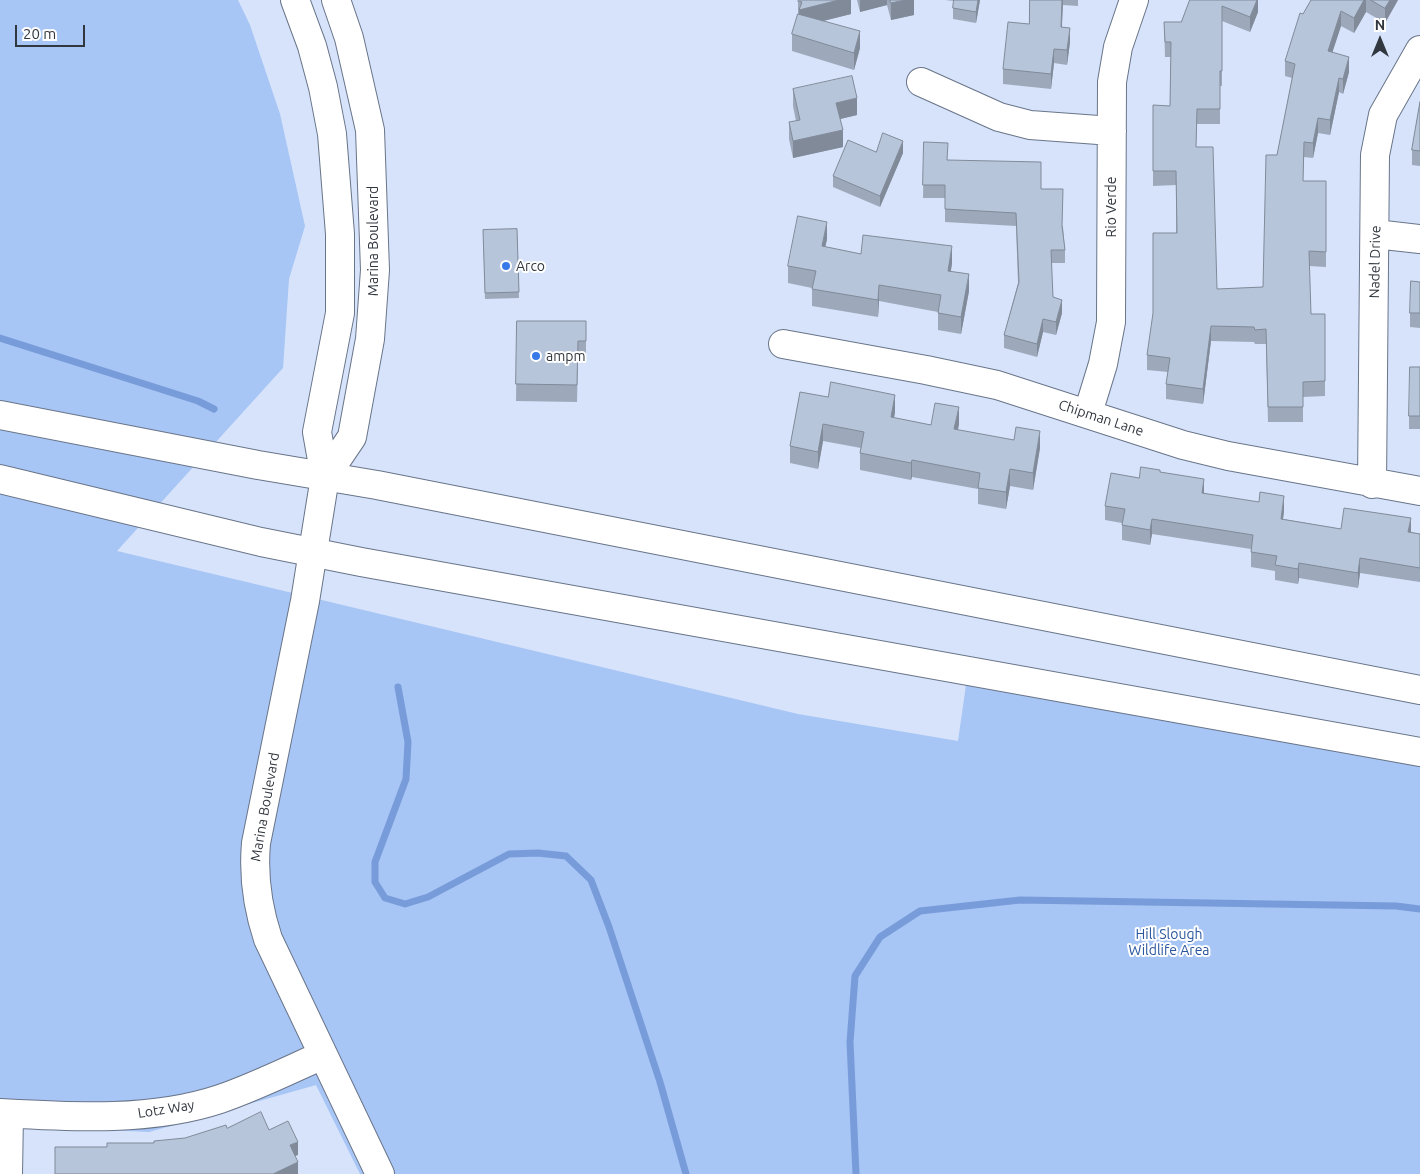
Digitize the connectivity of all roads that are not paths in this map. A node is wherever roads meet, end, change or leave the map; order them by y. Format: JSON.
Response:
{"nodes":[{"id":1,"x":294,"y":0,"type":"edge"},
{"id":2,"x":336,"y":0,"type":"edge"},
{"id":3,"x":1134,"y":0,"type":"edge"},
{"id":4,"x":1420,"y":50,"type":"edge"},
{"id":5,"x":921,"y":82,"type":"dead end"},
{"id":6,"x":1112,"y":131,"type":"junction"},
{"id":7,"x":335,"y":159,"type":"junction"},
{"id":8,"x":374,"y":218,"type":"junction"},
{"id":9,"x":1375,"y":234,"type":"junction"},
{"id":10,"x":1420,"y":238,"type":"edge"},
{"id":11,"x":783,"y":344,"type":"dead end"},
{"id":12,"x":0,"y":406,"type":"edge"},
{"id":13,"x":1088,"y":413,"type":"junction"},
{"id":14,"x":0,"y":415,"type":"edge"},
{"id":15,"x":42,"y":424,"type":"junction"},
{"id":16,"x":325,"y":477,"type":"junction"},
{"id":17,"x":0,"y":479,"type":"edge"},
{"id":18,"x":1372,"y":484,"type":"junction"},
{"id":19,"x":1420,"y":492,"type":"edge"},
{"id":20,"x":313,"y":552,"type":"junction"},
{"id":21,"x":1420,"y":690,"type":"edge"},
{"id":22,"x":1420,"y":752,"type":"edge"},
{"id":23,"x":322,"y":1055,"type":"junction"},
{"id":24,"x":4,"y":1114,"type":"edge"},
{"id":25,"x":8,"y":1174,"type":"edge"},
{"id":26,"x":380,"y":1174,"type":"edge"}],
"edges":[{"from":1,"to":7,"type":"main road","name":"Marina Boulevard"},
{"from":2,"to":8,"type":"main road","name":"Marina Boulevard"},
{"from":3,"to":6,"type":"main road","name":"Rio Verde"},
{"from":4,"to":9,"type":"main road","name":"Nadel Drive"},
{"from":5,"to":6,"type":"main road"},
{"from":6,"to":13,"type":"main road","name":"Rio Verde"},
{"from":7,"to":8,"type":"main road"},
{"from":7,"to":16,"type":"main road","name":"Marina Boulevard"},
{"from":8,"to":16,"type":"main road","name":"Marina Boulevard"},
{"from":9,"to":10,"type":"main road"},
{"from":9,"to":18,"type":"main road","name":"Nadel Drive"},
{"from":11,"to":13,"type":"main road","name":"Chipman Lane"},
{"from":12,"to":15,"type":"main road"},
{"from":13,"to":18,"type":"main road","name":"Chipman Lane"},
{"from":14,"to":15,"type":"main road"},
{"from":15,"to":16,"type":"main road"},
{"from":16,"to":20,"type":"main road","name":"Marina Boulevard"},
{"from":16,"to":21,"type":"main road"},
{"from":17,"to":20,"type":"main road"},
{"from":18,"to":19,"type":"main road","name":"Chipman Lane"},
{"from":20,"to":22,"type":"main road"},
{"from":20,"to":23,"type":"main road","name":"Marina Boulevard"},
{"from":23,"to":24,"type":"main road","name":"Lotz Way"},
{"from":23,"to":26,"type":"main road","name":"Marina Boulevard"},
{"from":24,"to":25,"type":"main road"}]}
